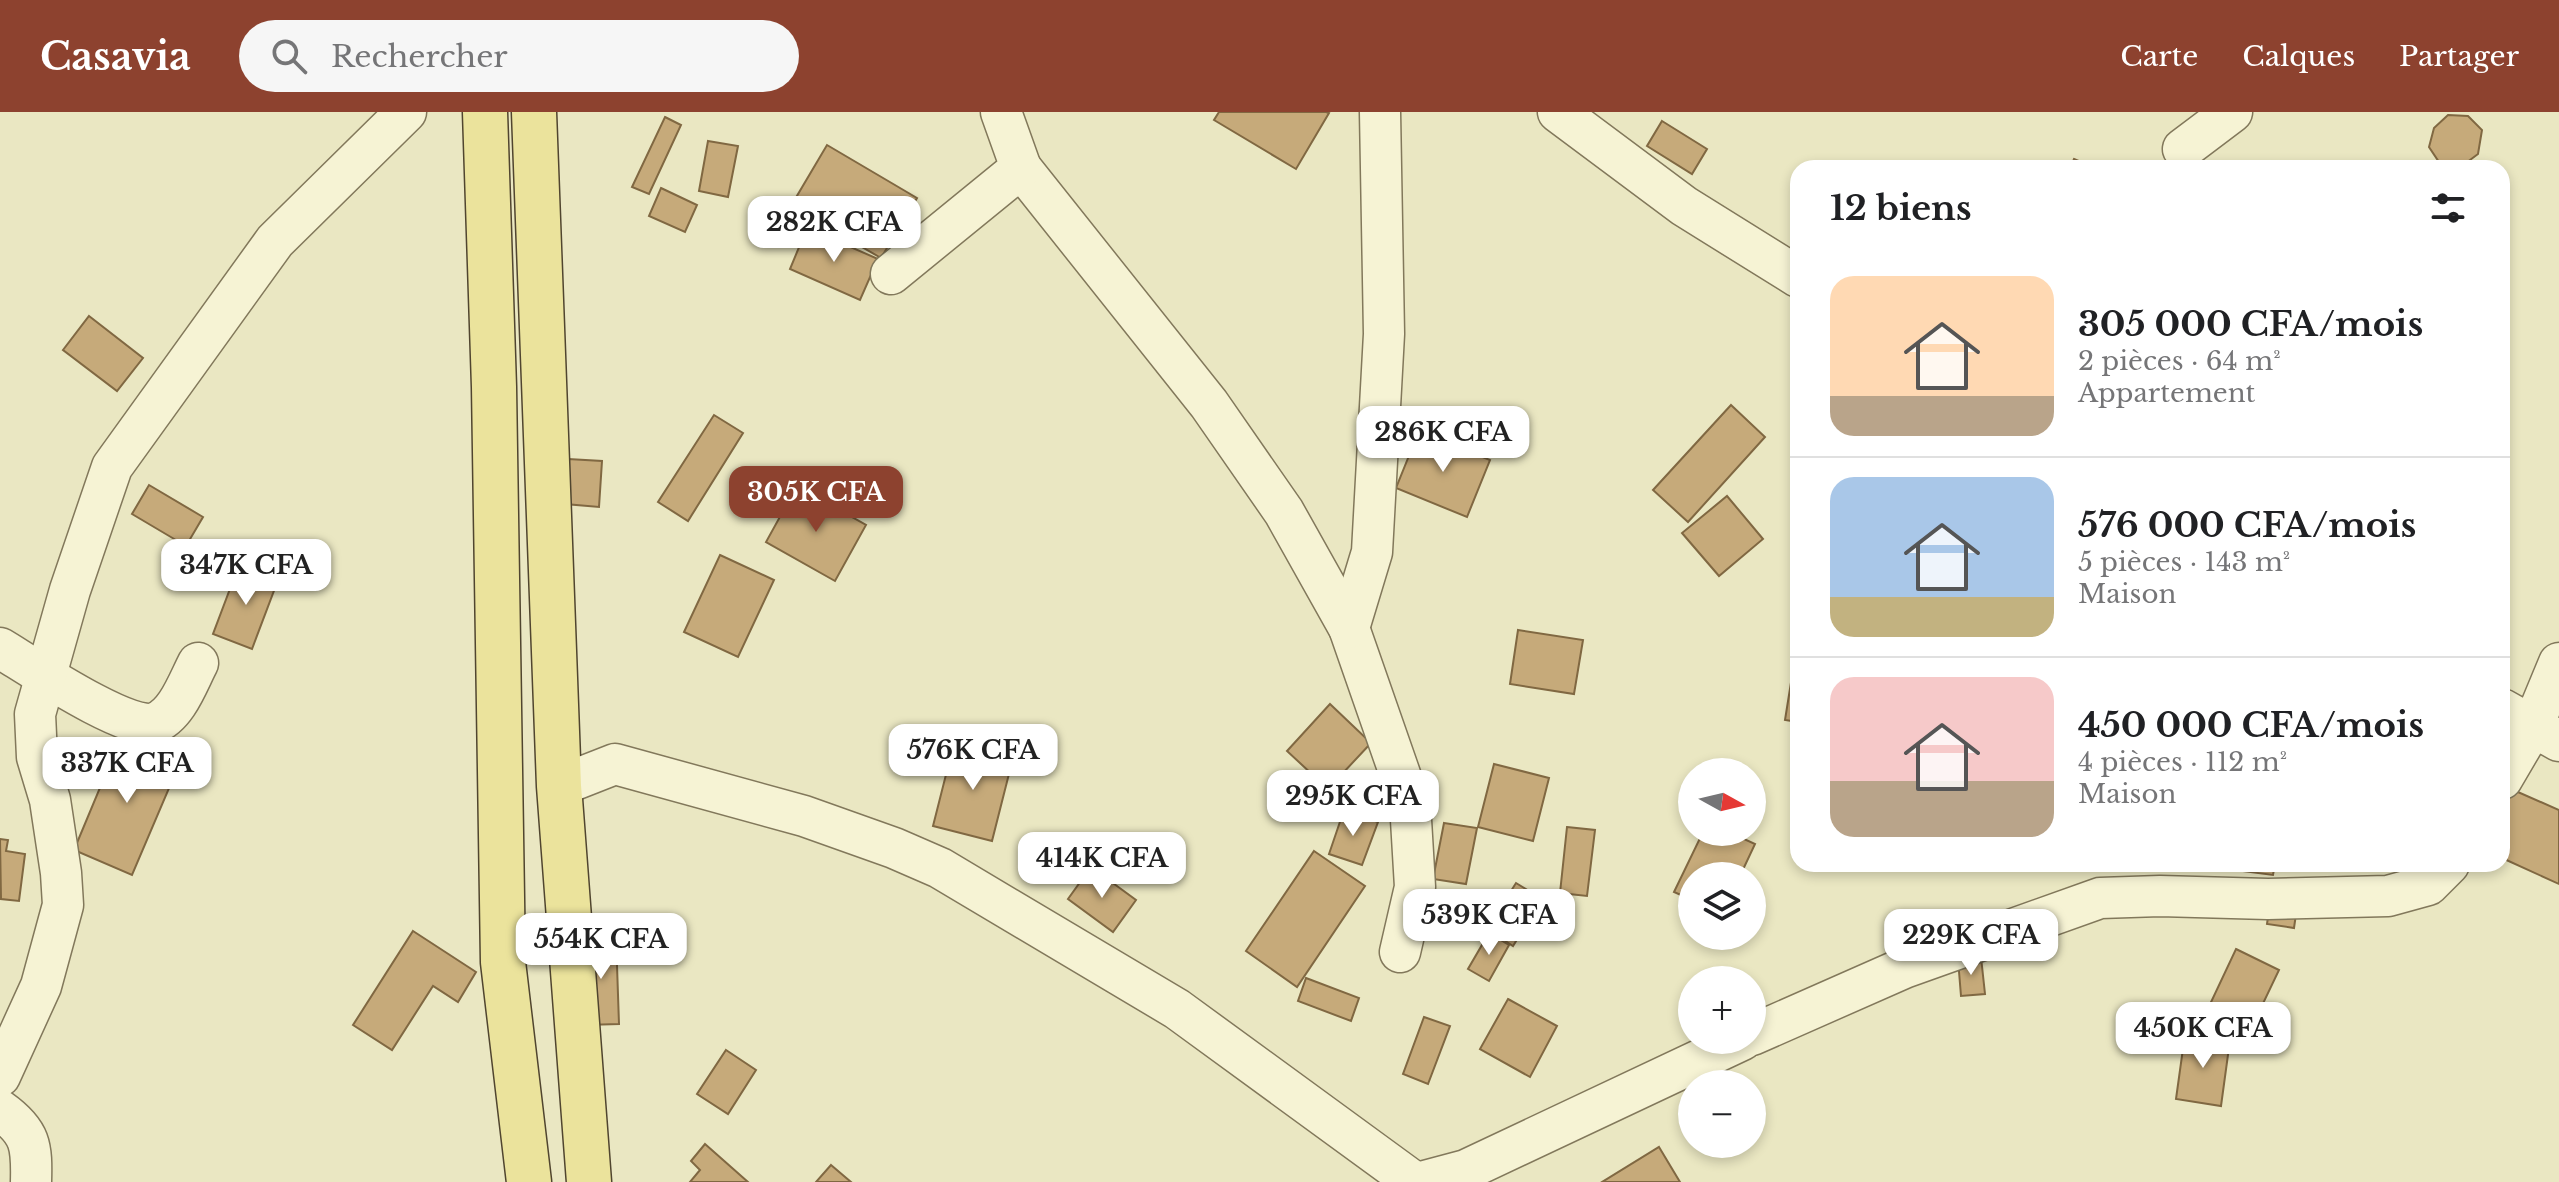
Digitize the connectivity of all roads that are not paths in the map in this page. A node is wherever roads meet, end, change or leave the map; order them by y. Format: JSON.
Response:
{"nodes":[{"id":1,"x":406,"y":112,"type":"edge"},
{"id":2,"x":485,"y":112,"type":"edge"},
{"id":3,"x":534,"y":112,"type":"edge"},
{"id":4,"x":1001,"y":112,"type":"edge"},
{"id":5,"x":1380,"y":112,"type":"edge"},
{"id":6,"x":1558,"y":112,"type":"edge"},
{"id":7,"x":2232,"y":112,"type":"edge"},
{"id":8,"x":2183,"y":149,"type":"dead end"},
{"id":9,"x":1021,"y":168,"type":"junction"},
{"id":10,"x":1790,"y":272,"type":"edge"},
{"id":11,"x":891,"y":274,"type":"dead end"},
{"id":12,"x":1349,"y":628,"type":"junction"},
{"id":13,"x":0,"y":648,"type":"edge"},
{"id":14,"x":198,"y":663,"type":"dead end"},
{"id":15,"x":2559,"y":663,"type":"edge"},
{"id":16,"x":47,"y":675,"type":"junction"},
{"id":17,"x":2531,"y":726,"type":"edge"},
{"id":18,"x":2510,"y":764,"type":"edge"},
{"id":19,"x":559,"y":786,"type":"junction"},
{"id":20,"x":2441,"y":872,"type":"edge"},
{"id":21,"x":1400,"y":952,"type":"dead end"},
{"id":22,"x":1766,"y":1029,"type":"edge"},
{"id":23,"x":1714,"y":1054,"type":"edge"},
{"id":24,"x":0,"y":1076,"type":"edge"},
{"id":25,"x":0,"y":1110,"type":"edge"},
{"id":26,"x":1466,"y":1176,"type":"edge"},
{"id":27,"x":31,"y":1182,"type":"edge"},
{"id":28,"x":529,"y":1182,"type":"edge"},
{"id":29,"x":589,"y":1182,"type":"edge"},
{"id":30,"x":1414,"y":1182,"type":"edge"},
{"id":31,"x":1421,"y":1182,"type":"edge"}],
"edges":[{"from":1,"to":16,"type":"street"},
{"from":2,"to":28,"type":"main road"},
{"from":3,"to":19,"type":"main road"},
{"from":4,"to":9,"type":"street"},
{"from":5,"to":12,"type":"street"},
{"from":6,"to":10,"type":"street"},
{"from":7,"to":8,"type":"street"},
{"from":9,"to":11,"type":"street"},
{"from":9,"to":12,"type":"street"},
{"from":12,"to":21,"type":"street"},
{"from":13,"to":16,"type":"street"},
{"from":14,"to":16,"type":"street"},
{"from":15,"to":17,"type":"street"},
{"from":16,"to":24,"type":"street"},
{"from":17,"to":18,"type":"street"},
{"from":19,"to":29,"type":"main road"},
{"from":19,"to":30,"type":"street"},
{"from":20,"to":22,"type":"street"},
{"from":23,"to":26,"type":"street"},
{"from":25,"to":27,"type":"street"},
{"from":26,"to":31,"type":"street"}]}
